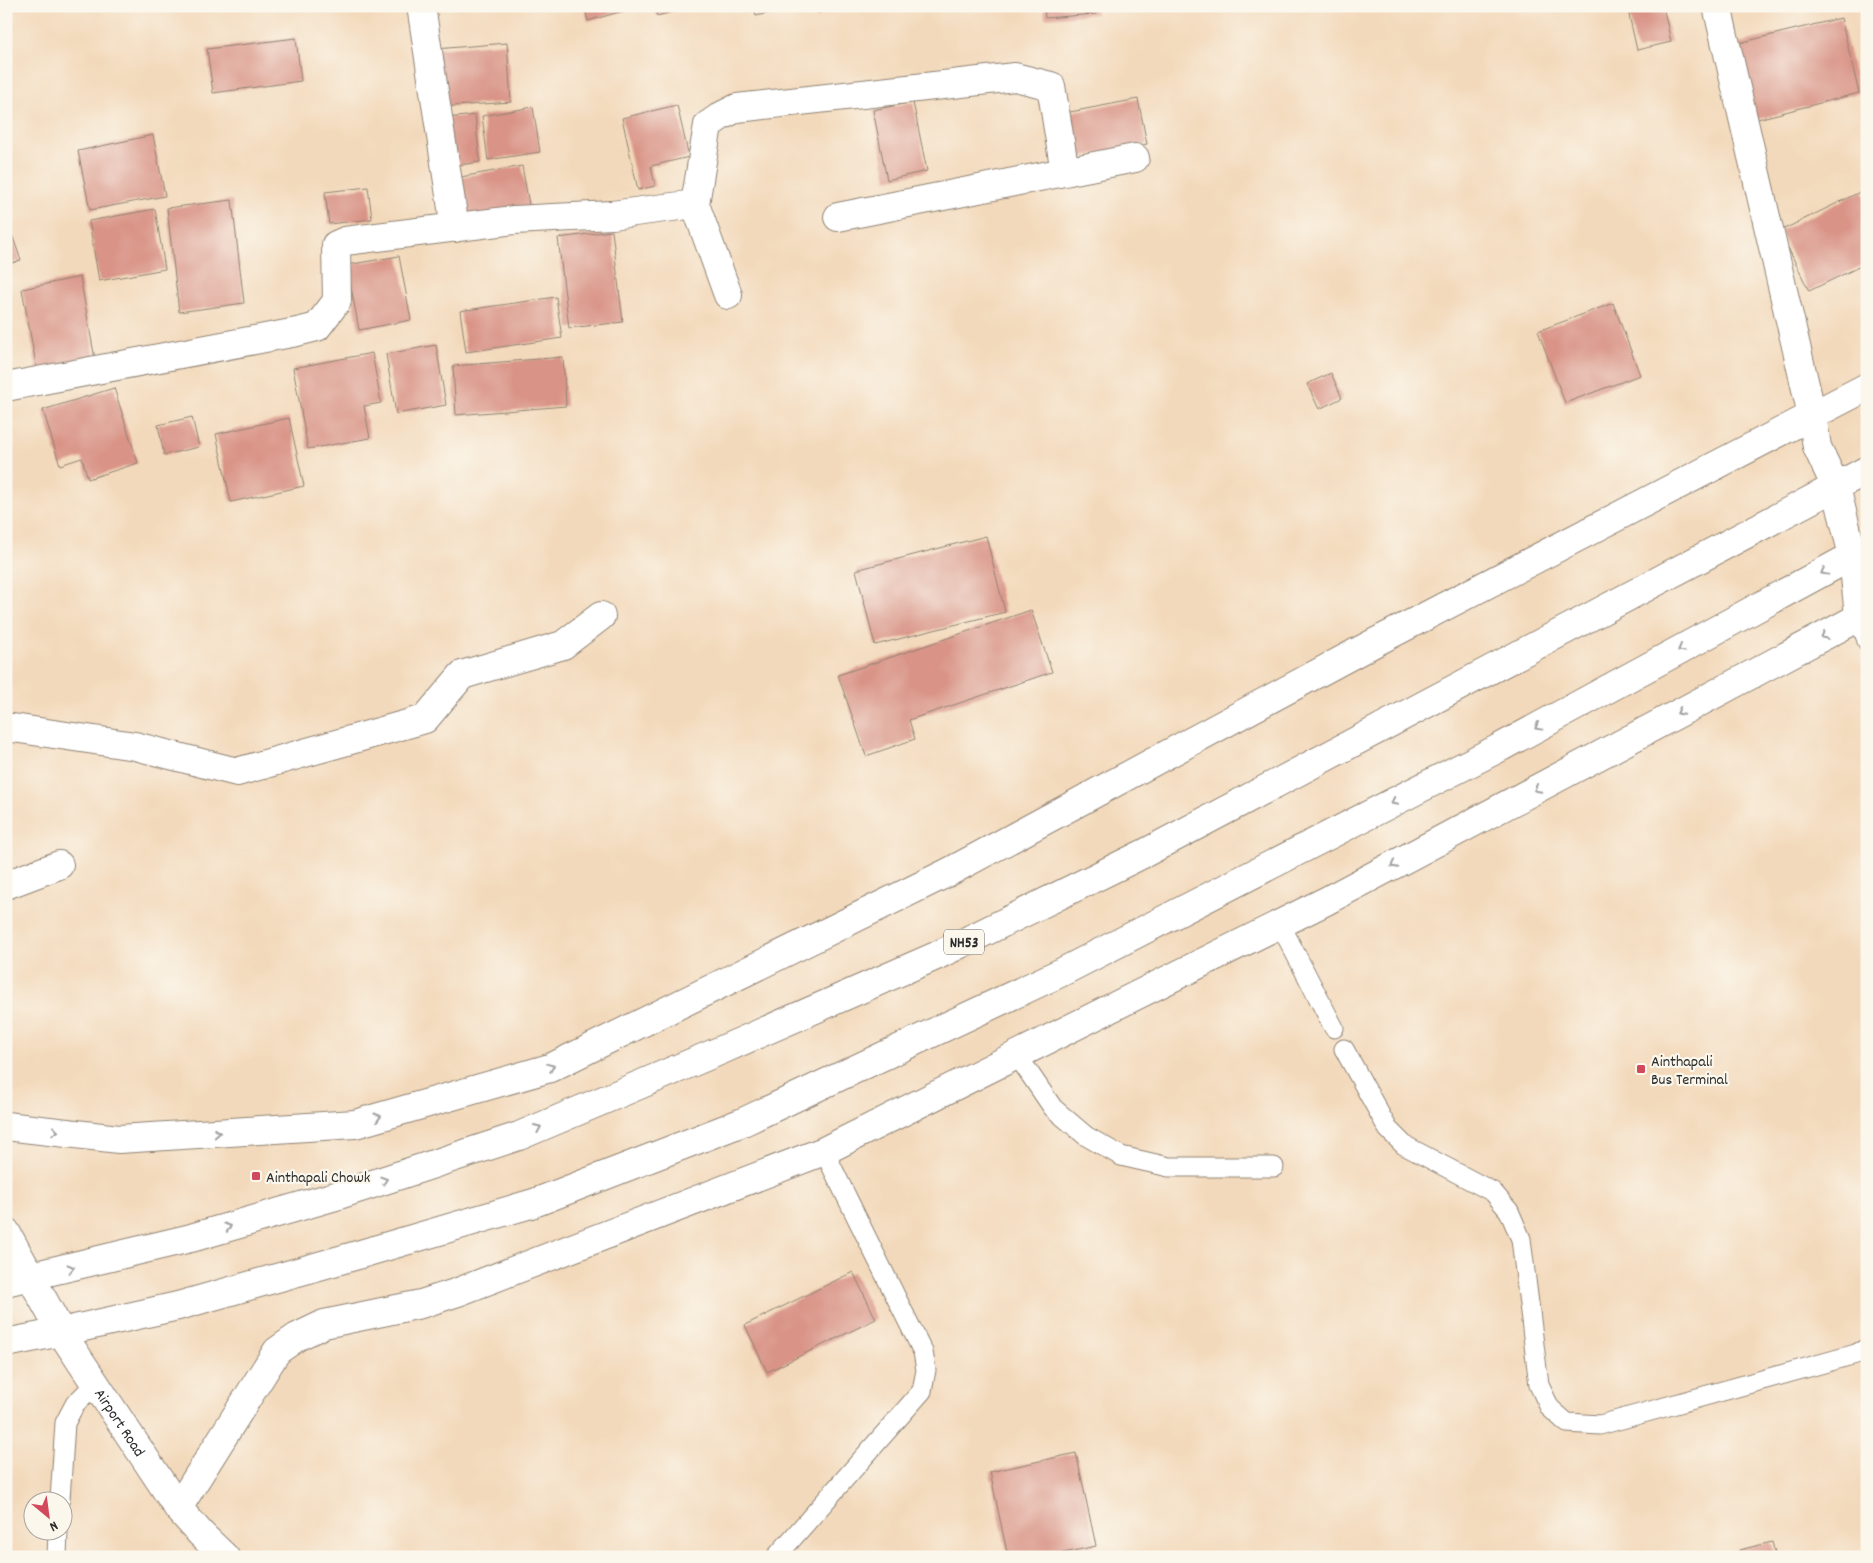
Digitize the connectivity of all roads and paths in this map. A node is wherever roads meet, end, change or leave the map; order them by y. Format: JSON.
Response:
{"nodes":[{"id":1,"x":421,"y":6,"type":"edge"},
{"id":2,"x":1717,"y":6,"type":"edge"},
{"id":3,"x":1135,"y":158,"type":"dead end"},
{"id":4,"x":1065,"y":172,"type":"junction"},
{"id":5,"x":695,"y":204,"type":"junction"},
{"id":6,"x":838,"y":217,"type":"dead end"},
{"id":7,"x":455,"y":228,"type":"junction"},
{"id":8,"x":728,"y":295,"type":"dead end"},
{"id":9,"x":6,"y":387,"type":"edge"},
{"id":10,"x":1867,"y":387,"type":"edge"},
{"id":11,"x":1812,"y":415,"type":"junction"},
{"id":12,"x":1867,"y":470,"type":"edge"},
{"id":13,"x":1836,"y":487,"type":"junction"},
{"id":14,"x":1860,"y":552,"type":"edge"},
{"id":15,"x":601,"y":616,"type":"dead end"},
{"id":16,"x":1864,"y":624,"type":"edge"},
{"id":17,"x":6,"y":727,"type":"edge"},
{"id":18,"x":59,"y":864,"type":"dead end"},
{"id":19,"x":6,"y":885,"type":"edge"},
{"id":20,"x":1280,"y":924,"type":"junction"},
{"id":21,"x":1334,"y":1028,"type":"dead end"},
{"id":22,"x":1344,"y":1049,"type":"dead end"},
{"id":23,"x":1017,"y":1054,"type":"junction"},
{"id":24,"x":6,"y":1126,"type":"edge"},
{"id":25,"x":824,"y":1151,"type":"junction"},
{"id":26,"x":1274,"y":1167,"type":"dead end"},
{"id":27,"x":6,"y":1232,"type":"edge"},
{"id":28,"x":19,"y":1280,"type":"edge"},
{"id":29,"x":61,"y":1332,"type":"junction"},
{"id":30,"x":6,"y":1343,"type":"edge"},
{"id":31,"x":1867,"y":1348,"type":"edge"},
{"id":32,"x":96,"y":1384,"type":"junction"},
{"id":33,"x":61,"y":1490,"type":"edge"},
{"id":34,"x":178,"y":1508,"type":"junction"},
{"id":35,"x":58,"y":1540,"type":"edge"},
{"id":36,"x":57,"y":1557,"type":"edge"},
{"id":37,"x":225,"y":1557,"type":"edge"},
{"id":38,"x":776,"y":1557,"type":"edge"}],
"edges":[{"from":1,"to":7,"type":"main road"},
{"from":2,"to":11,"type":"main road"},
{"from":3,"to":4,"type":"main road"},
{"from":4,"to":5,"type":"main road"},
{"from":4,"to":6,"type":"main road"},
{"from":5,"to":7,"type":"main road"},
{"from":5,"to":8,"type":"main road"},
{"from":7,"to":9,"type":"main road"},
{"from":10,"to":11,"type":"main road"},
{"from":11,"to":13,"type":"main road"},
{"from":24,"to":11,"type":"main road","one_way":true},
{"from":12,"to":13,"type":"main road","number":"NH53"},
{"from":13,"to":14,"type":"main road"},
{"from":28,"to":13,"type":"main road","number":"NH53","one_way":true},
{"from":14,"to":16,"type":"main road"},
{"from":14,"to":29,"type":"main road","one_way":true},
{"from":15,"to":17,"type":"main road"},
{"from":16,"to":20,"type":"main road","one_way":true},
{"from":18,"to":19,"type":"main road"},
{"from":20,"to":21,"type":"lane"},
{"from":20,"to":23,"type":"main road"},
{"from":22,"to":31,"type":"lane"},
{"from":23,"to":25,"type":"main road"},
{"from":23,"to":26,"type":"lane"},
{"from":25,"to":34,"type":"main road"},
{"from":25,"to":38,"type":"lane"},
{"from":27,"to":28,"type":"main road","name":"Airport Road"},
{"from":28,"to":29,"type":"main road","name":"Airport Road"},
{"from":29,"to":30,"type":"main road"},
{"from":29,"to":32,"type":"main road","name":"Airport Road"},
{"from":32,"to":33,"type":"lane"},
{"from":32,"to":34,"type":"main road","name":"Airport Road"},
{"from":34,"to":37,"type":"main road","name":"Airport Road"},
{"from":35,"to":36,"type":"lane"}]}
